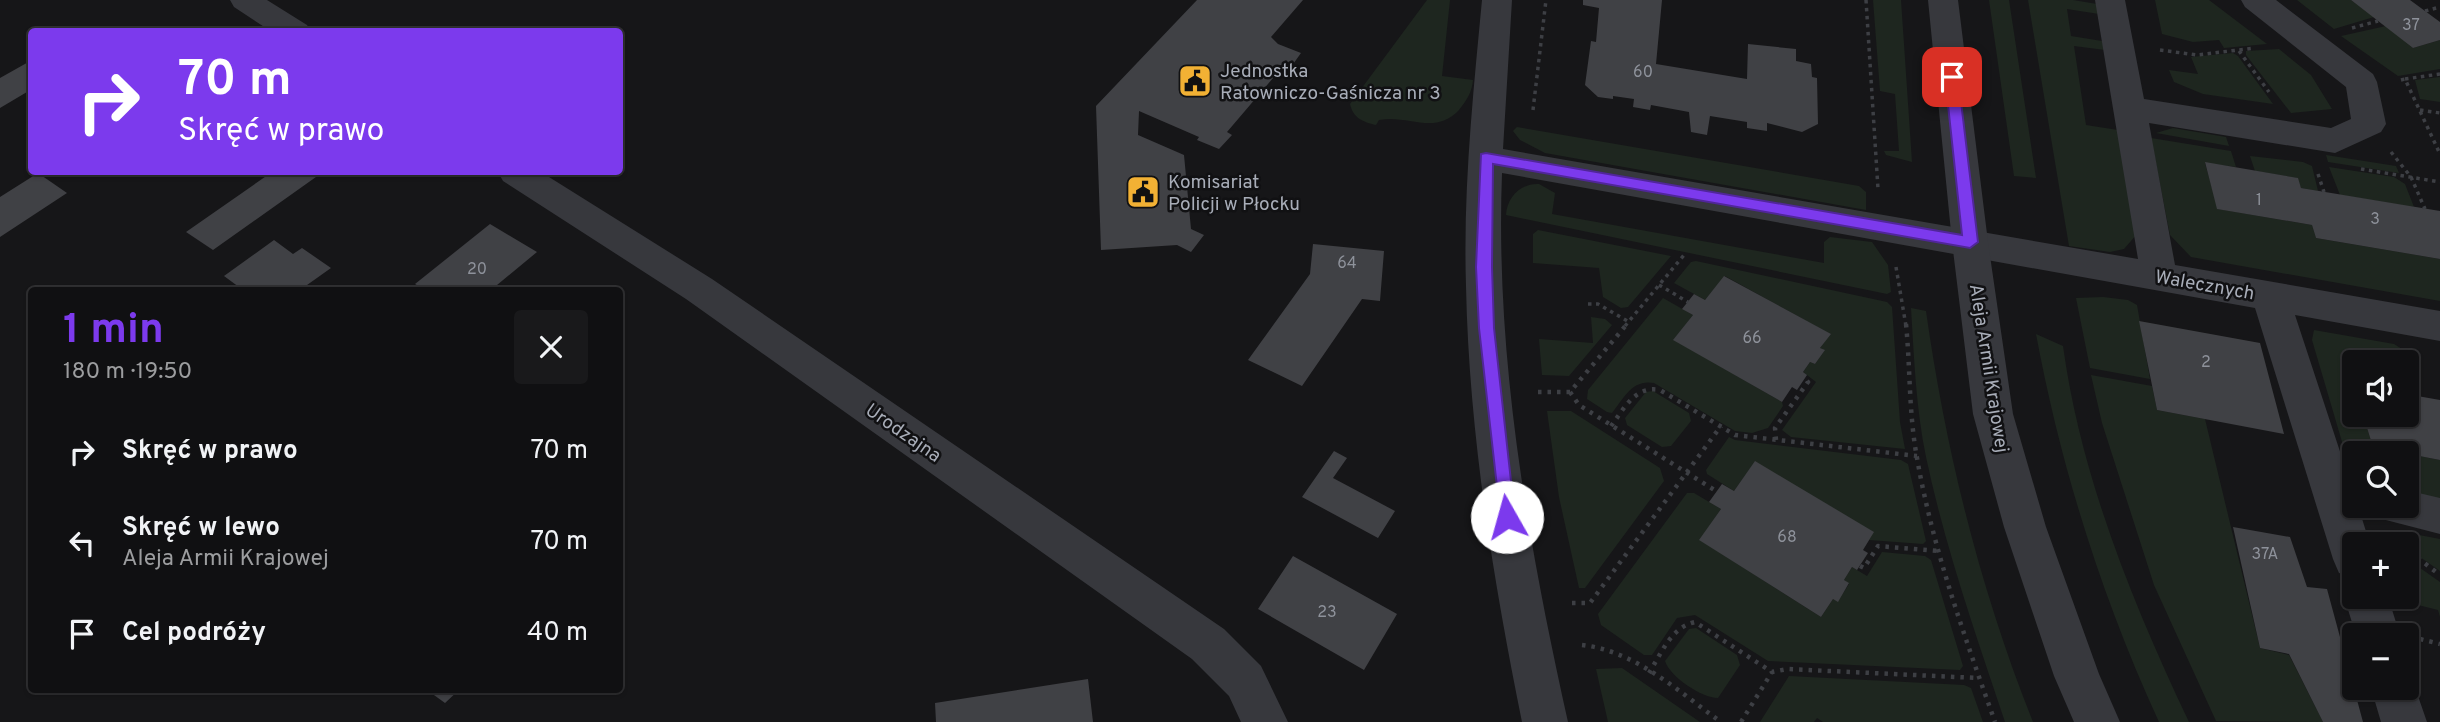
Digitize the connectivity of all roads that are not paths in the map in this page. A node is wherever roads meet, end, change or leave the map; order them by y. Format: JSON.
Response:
{"nodes":[{"id":1,"x":244,"y":0,"type":"edge"},
{"id":2,"x":1497,"y":0,"type":"edge"},
{"id":3,"x":1943,"y":0,"type":"edge"},
{"id":4,"x":2110,"y":0,"type":"edge"},
{"id":5,"x":2256,"y":0,"type":"edge"},
{"id":6,"x":290,"y":28,"type":"edge"},
{"id":7,"x":2129,"y":108,"type":"junction"},
{"id":8,"x":1486,"y":158,"type":"junction"},
{"id":9,"x":520,"y":175,"type":"edge"},
{"id":10,"x":1970,"y":242,"type":"junction"},
{"id":11,"x":2160,"y":276,"type":"junction"},
{"id":12,"x":2270,"y":296,"type":"junction"},
{"id":13,"x":2440,"y":326,"type":"edge"},
{"id":14,"x":2342,"y":490,"type":"edge"},
{"id":15,"x":2419,"y":511,"type":"edge"},
{"id":16,"x":2440,"y":516,"type":"edge"},
{"id":17,"x":2398,"y":700,"type":"edge"},
{"id":18,"x":1265,"y":722,"type":"edge"},
{"id":19,"x":1545,"y":722,"type":"edge"},
{"id":20,"x":2097,"y":722,"type":"edge"},
{"id":21,"x":2404,"y":722,"type":"edge"}],
"edges":[{"from":1,"to":6,"type":"street"},
{"from":2,"to":8,"type":"street"},
{"from":3,"to":10,"type":"street","name":"Aleja Armii Krajowej"},
{"from":4,"to":7,"type":"street"},
{"from":5,"to":7,"type":"street"},
{"from":7,"to":11,"type":"street"},
{"from":8,"to":10,"type":"street","name":"Walecznych"},
{"from":8,"to":19,"type":"street"},
{"from":9,"to":18,"type":"street","name":"Urodzajna"},
{"from":10,"to":11,"type":"street","name":"Walecznych"},
{"from":10,"to":20,"type":"street","name":"Aleja Armii Krajowej"},
{"from":11,"to":12,"type":"street","name":"Walecznych"},
{"from":12,"to":13,"type":"street","name":"Walecznych"},
{"from":12,"to":14,"type":"street"},
{"from":15,"to":16,"type":"street"},
{"from":17,"to":21,"type":"street"}]}
